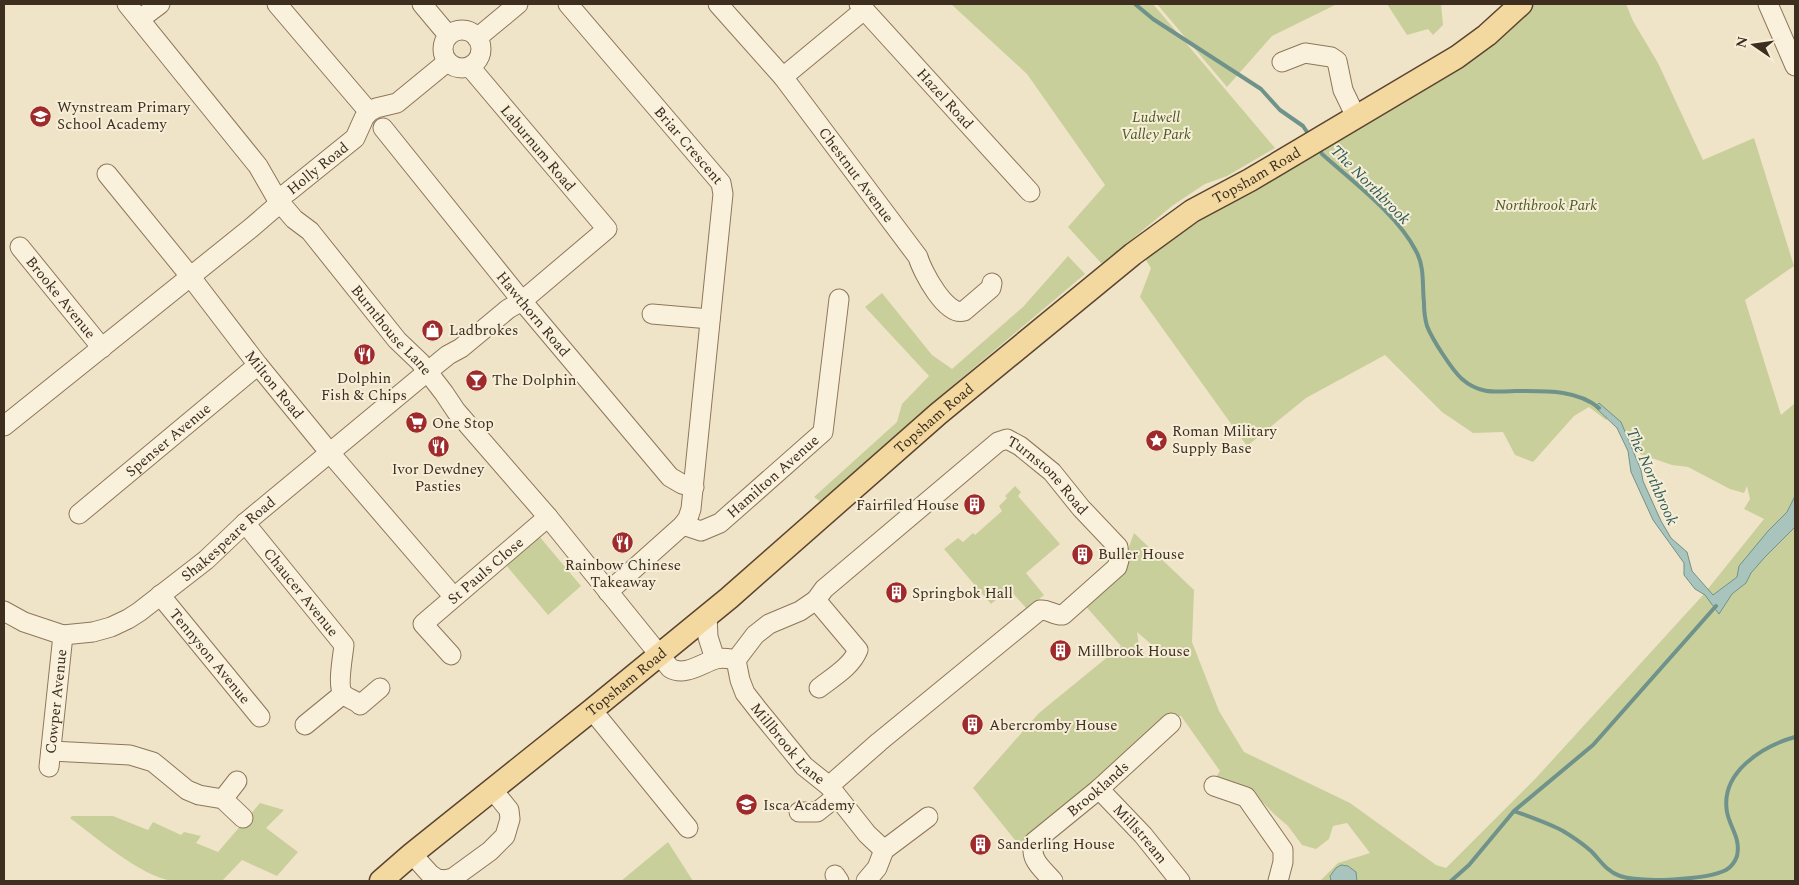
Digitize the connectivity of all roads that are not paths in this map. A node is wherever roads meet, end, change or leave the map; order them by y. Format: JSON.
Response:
{"nodes":[{"id":1,"x":127,"y":4,"type":"edge"},
{"id":2,"x":160,"y":4,"type":"edge"},
{"id":3,"x":278,"y":4,"type":"edge"},
{"id":4,"x":422,"y":4,"type":"edge"},
{"id":5,"x":518,"y":4,"type":"edge"},
{"id":6,"x":568,"y":4,"type":"edge"},
{"id":7,"x":718,"y":4,"type":"edge"},
{"id":8,"x":1522,"y":4,"type":"edge"},
{"id":9,"x":1768,"y":4,"type":"edge"},
{"id":10,"x":862,"y":7,"type":"edge"},
{"id":11,"x":140,"y":19,"type":"junction"},
{"id":12,"x":448,"y":35,"type":"junction"},
{"id":13,"x":477,"y":38,"type":"junction"},
{"id":14,"x":447,"y":62,"type":"junction"},
{"id":15,"x":1282,"y":62,"type":"dead end"},
{"id":16,"x":1795,"y":66,"type":"edge"},
{"id":17,"x":470,"y":67,"type":"junction"},
{"id":18,"x":783,"y":77,"type":"junction"},
{"id":19,"x":369,"y":112,"type":"junction"},
{"id":20,"x":1356,"y":117,"type":"junction"},
{"id":21,"x":383,"y":128,"type":"dead end"},
{"id":22,"x":107,"y":174,"type":"dead end"},
{"id":23,"x":1030,"y":192,"type":"dead end"},
{"id":24,"x":278,"y":201,"type":"junction"},
{"id":25,"x":607,"y":228,"type":"joint"},
{"id":26,"x":20,"y":247,"type":"dead end"},
{"id":27,"x":190,"y":276,"type":"junction"},
{"id":28,"x":992,"y":283,"type":"dead end"},
{"id":29,"x":839,"y":299,"type":"dead end"},
{"id":30,"x":522,"y":301,"type":"junction"},
{"id":31,"x":652,"y":314,"type":"dead end"},
{"id":32,"x":710,"y":318,"type":"junction"},
{"id":33,"x":102,"y":348,"type":"junction"},
{"id":34,"x":258,"y":364,"type":"junction"},
{"id":35,"x":428,"y":372,"type":"junction"},
{"id":36,"x":6,"y":420,"type":"edge"},
{"id":37,"x":330,"y":453,"type":"junction"},
{"id":38,"x":694,"y":487,"type":"junction"},
{"id":39,"x":80,"y":514,"type":"dead end"},
{"id":40,"x":548,"y":517,"type":"junction"},
{"id":41,"x":245,"y":524,"type":"junction"},
{"id":42,"x":683,"y":525,"type":"junction"},
{"id":43,"x":447,"y":589,"type":"dead end"},
{"id":44,"x":608,"y":592,"type":"junction"},
{"id":45,"x":160,"y":595,"type":"junction"},
{"id":46,"x":816,"y":600,"type":"junction"},
{"id":47,"x":4,"y":611,"type":"edge"},
{"id":48,"x":707,"y":615,"type":"junction"},
{"id":49,"x":63,"y":635,"type":"junction"},
{"id":50,"x":659,"y":654,"type":"junction"},
{"id":51,"x":451,"y":655,"type":"dead end"},
{"id":52,"x":715,"y":659,"type":"junction"},
{"id":53,"x":736,"y":660,"type":"junction"},
{"id":54,"x":380,"y":688,"type":"dead end"},
{"id":55,"x":819,"y":688,"type":"dead end"},
{"id":56,"x":344,"y":694,"type":"junction"},
{"id":57,"x":592,"y":710,"type":"junction"},
{"id":58,"x":260,"y":717,"type":"dead end"},
{"id":59,"x":1171,"y":723,"type":"dead end"},
{"id":60,"x":305,"y":725,"type":"dead end"},
{"id":61,"x":237,"y":781,"type":"dead end"},
{"id":62,"x":836,"y":786,"type":"junction"},
{"id":63,"x":1214,"y":786,"type":"dead end"},
{"id":64,"x":492,"y":789,"type":"junction"},
{"id":65,"x":1099,"y":789,"type":"junction"},
{"id":66,"x":223,"y":799,"type":"junction"},
{"id":67,"x":799,"y":812,"type":"dead end"},
{"id":68,"x":928,"y":817,"type":"dead end"},
{"id":69,"x":243,"y":818,"type":"dead end"},
{"id":70,"x":688,"y":828,"type":"dead end"},
{"id":71,"x":884,"y":850,"type":"junction"},
{"id":72,"x":412,"y":854,"type":"junction"},
{"id":73,"x":381,"y":881,"type":"edge"},
{"id":74,"x":866,"y":881,"type":"edge"},
{"id":75,"x":1054,"y":881,"type":"edge"},
{"id":76,"x":1180,"y":881,"type":"edge"},
{"id":77,"x":1278,"y":881,"type":"edge"}],
"edges":[{"from":1,"to":11,"type":"street","name":"Burnthouse Lane"},
{"from":2,"to":11,"type":"street"},
{"from":3,"to":19,"type":"street"},
{"from":4,"to":12,"type":"street"},
{"from":5,"to":13,"type":"street"},
{"from":6,"to":32,"type":"street","name":"Briar Crescent"},
{"from":7,"to":18,"type":"street","name":"Chestnut Avenue"},
{"from":8,"to":20,"type":"main road","name":"Topsham Road"},
{"from":9,"to":16,"type":"street"},
{"from":10,"to":18,"type":"street"},
{"from":10,"to":23,"type":"street","name":"Hazel Road"},
{"from":11,"to":24,"type":"street","name":"Burnthouse Lane"},
{"from":12,"to":13,"type":"street"},
{"from":12,"to":14,"type":"street"},
{"from":13,"to":17,"type":"street"},
{"from":14,"to":17,"type":"street"},
{"from":14,"to":19,"type":"street"},
{"from":15,"to":20,"type":"street"},
{"from":17,"to":25,"type":"street","name":"Laburnum Road"},
{"from":18,"to":28,"type":"street","name":"Chestnut Avenue"},
{"from":19,"to":24,"type":"street","name":"Holly Road"},
{"from":20,"to":48,"type":"main road","name":"Topsham Road"},
{"from":21,"to":30,"type":"street","name":"Hawthorn Road"},
{"from":22,"to":27,"type":"street","name":"Milton Road"},
{"from":24,"to":27,"type":"street"},
{"from":24,"to":35,"type":"street","name":"Burnthouse Lane"},
{"from":25,"to":30,"type":"street","name":"Shakespeare Road"},
{"from":26,"to":33,"type":"street","name":"Brooke Avenue"},
{"from":27,"to":33,"type":"street"},
{"from":27,"to":34,"type":"street","name":"Milton Road"},
{"from":29,"to":42,"type":"street","name":"Hamilton Avenue"},
{"from":30,"to":35,"type":"street","name":"Shakespeare Road"},
{"from":30,"to":38,"type":"street","name":"Hawthorn Road"},
{"from":31,"to":32,"type":"street"},
{"from":32,"to":38,"type":"street","name":"Briar Crescent"},
{"from":33,"to":36,"type":"street"},
{"from":34,"to":37,"type":"street","name":"Milton Road"},
{"from":34,"to":39,"type":"street","name":"Spenser Avenue"},
{"from":35,"to":37,"type":"street","name":"Shakespeare Road"},
{"from":35,"to":40,"type":"street","name":"Burnthouse Lane"},
{"from":37,"to":41,"type":"street","name":"Shakespeare Road"},
{"from":37,"to":43,"type":"street","name":"Milton Road"},
{"from":38,"to":42,"type":"street","name":"Briar Crescent"},
{"from":40,"to":44,"type":"street","name":"Burnthouse Lane"},
{"from":40,"to":51,"type":"street","name":"St Pauls Close"},
{"from":41,"to":45,"type":"street","name":"Shakespeare Road"},
{"from":41,"to":56,"type":"street","name":"Chaucer Avenue"},
{"from":42,"to":44,"type":"street","name":"Briar Crescent"},
{"from":44,"to":50,"type":"street","name":"Burnthouse Lane"},
{"from":45,"to":49,"type":"street","name":"Shakespeare Road"},
{"from":45,"to":58,"type":"street","name":"Tennyson Avenue"},
{"from":46,"to":53,"type":"street","name":"Turnstone Road"},
{"from":46,"to":55,"type":"street"},
{"from":46,"to":62,"type":"street","name":"Turnstone Road"},
{"from":47,"to":49,"type":"street","name":"Shakespeare Road"},
{"from":48,"to":50,"type":"main road","name":"Topsham Road"},
{"from":48,"to":52,"type":"street"},
{"from":49,"to":66,"type":"street","name":"Cowper Avenue"},
{"from":50,"to":52,"type":"street"},
{"from":50,"to":57,"type":"main road","name":"Topsham Road"},
{"from":52,"to":53,"type":"street"},
{"from":53,"to":62,"type":"street","name":"Millbrook Lane"},
{"from":54,"to":56,"type":"street"},
{"from":56,"to":60,"type":"street"},
{"from":57,"to":64,"type":"main road","name":"Topsham Road"},
{"from":57,"to":70,"type":"street"},
{"from":59,"to":65,"type":"street","name":"Brooklands"},
{"from":61,"to":66,"type":"street"},
{"from":62,"to":67,"type":"street","name":"Turnstone Road"},
{"from":62,"to":71,"type":"street","name":"Millbrook Lane"},
{"from":63,"to":77,"type":"street"},
{"from":64,"to":72,"type":"main road","name":"Topsham Road"},
{"from":64,"to":72,"type":"street"},
{"from":65,"to":75,"type":"street","name":"Brooklands"},
{"from":65,"to":76,"type":"street","name":"Millstream"},
{"from":66,"to":69,"type":"street"},
{"from":68,"to":71,"type":"street"},
{"from":71,"to":74,"type":"street"},
{"from":72,"to":73,"type":"main road","name":"Topsham Road"}]}
